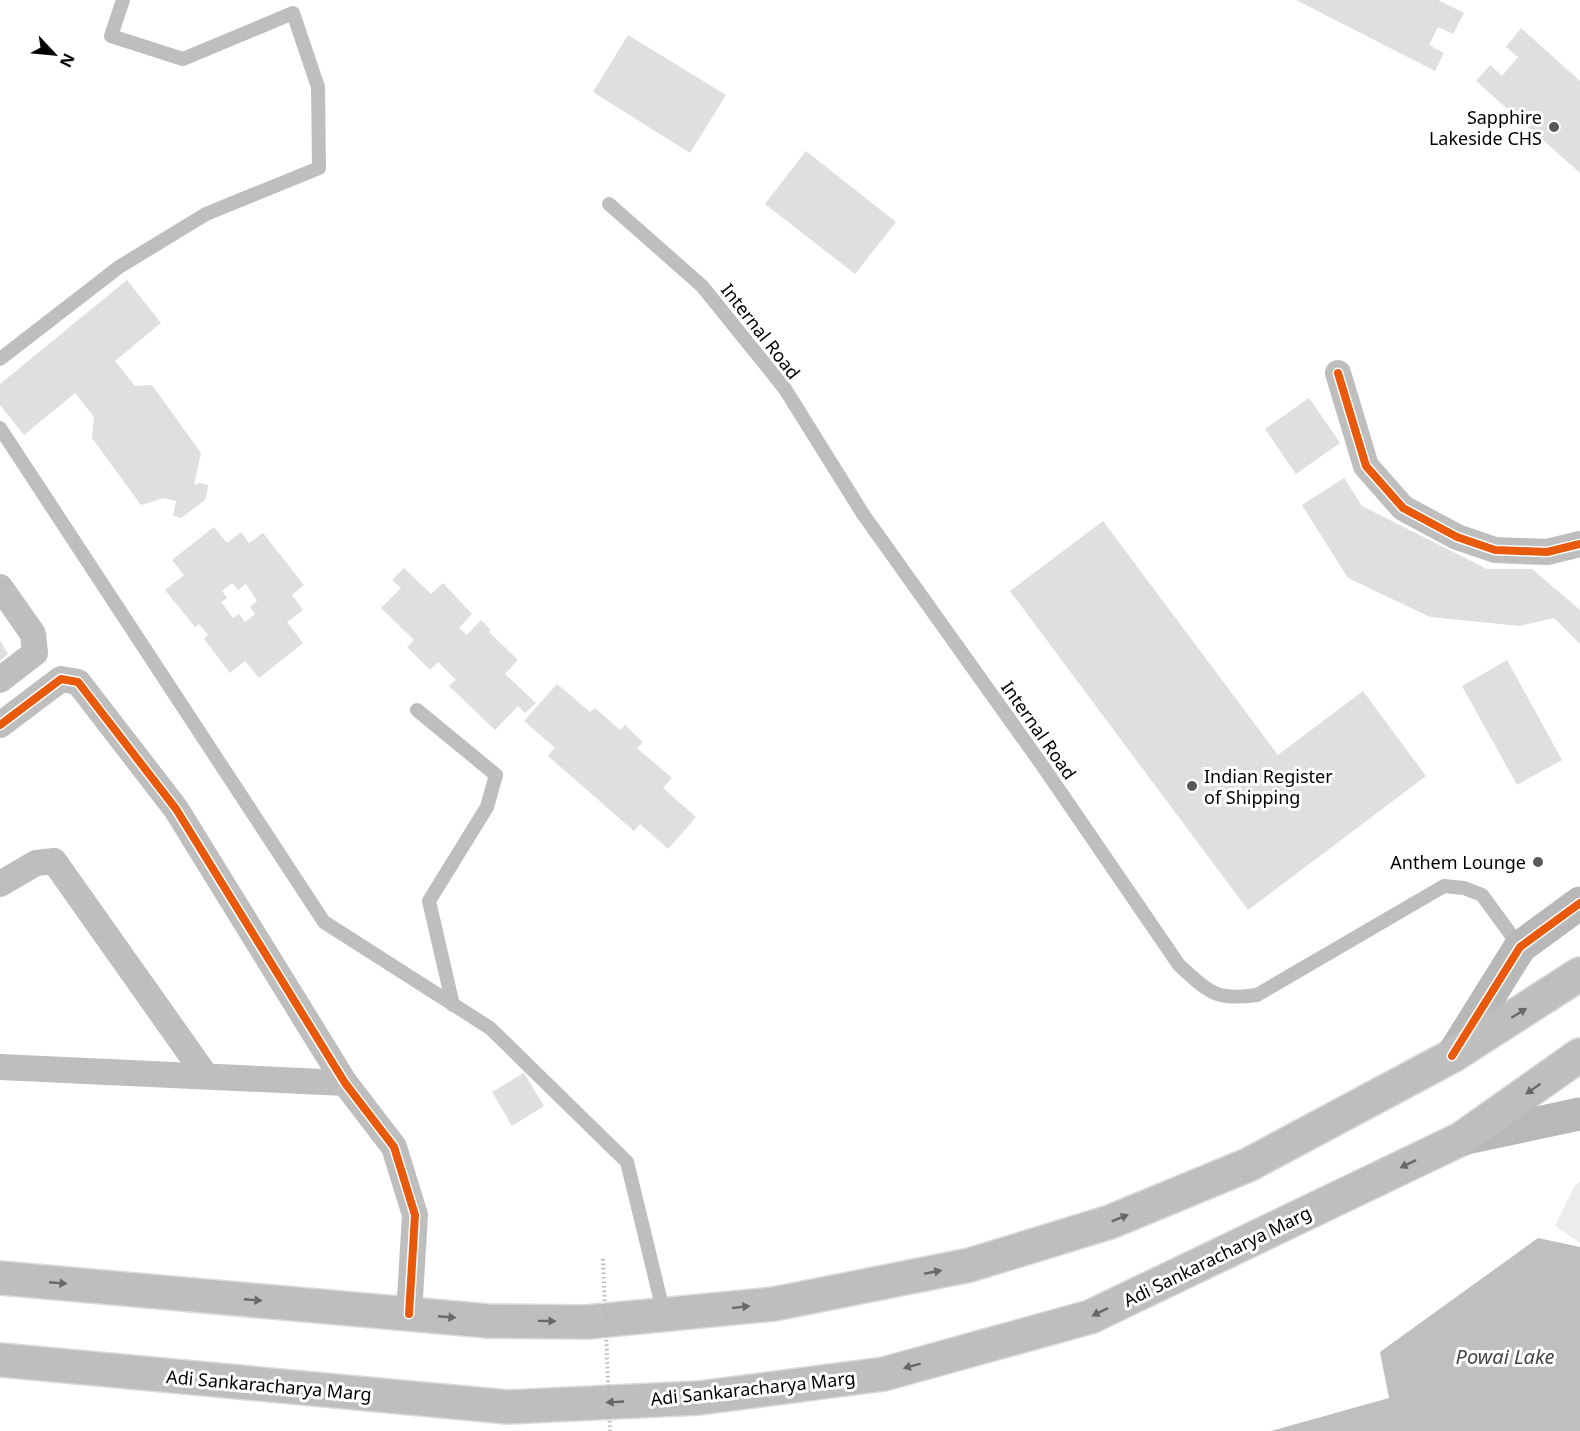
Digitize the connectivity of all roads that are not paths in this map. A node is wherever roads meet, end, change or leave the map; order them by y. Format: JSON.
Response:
{"nodes":[{"id":1,"x":123,"y":0,"type":"edge"},
{"id":2,"x":609,"y":204,"type":"dead end"},
{"id":3,"x":0,"y":359,"type":"edge"},
{"id":4,"x":1338,"y":373,"type":"dead end"},
{"id":5,"x":0,"y":428,"type":"edge"},
{"id":6,"x":1580,"y":544,"type":"edge"},
{"id":7,"x":0,"y":587,"type":"edge"},
{"id":8,"x":0,"y":680,"type":"edge"},
{"id":9,"x":417,"y":710,"type":"dead end"},
{"id":10,"x":0,"y":725,"type":"edge"},
{"id":11,"x":0,"y":884,"type":"edge"},
{"id":12,"x":1580,"y":903,"type":"edge"},
{"id":13,"x":1520,"y":947,"type":"junction"},
{"id":14,"x":1580,"y":974,"type":"edge"},
{"id":15,"x":453,"y":1005,"type":"junction"},
{"id":16,"x":1580,"y":1055,"type":"edge"},
{"id":17,"x":1452,"y":1056,"type":"junction"},
{"id":18,"x":0,"y":1067,"type":"edge"},
{"id":19,"x":206,"y":1076,"type":"junction"},
{"id":20,"x":345,"y":1083,"type":"junction"},
{"id":21,"x":1580,"y":1114,"type":"edge"},
{"id":22,"x":1461,"y":1139,"type":"junction"},
{"id":23,"x":0,"y":1278,"type":"edge"},
{"id":24,"x":409,"y":1314,"type":"junction"},
{"id":25,"x":664,"y":1314,"type":"junction"},
{"id":26,"x":0,"y":1360,"type":"edge"}],
"edges":[{"from":1,"to":3,"type":"lane"},
{"from":2,"to":13,"type":"lane","name":"Internal Road"},
{"from":4,"to":6,"type":"street"},
{"from":5,"to":15,"type":"lane"},
{"from":7,"to":8,"type":"street"},
{"from":9,"to":15,"type":"lane"},
{"from":10,"to":20,"type":"street"},
{"from":11,"to":19,"type":"street"},
{"from":12,"to":13,"type":"street"},
{"from":13,"to":17,"type":"street"},
{"from":17,"to":14,"type":"main road","one_way":true},
{"from":15,"to":25,"type":"lane"},
{"from":16,"to":22,"type":"main road","name":"Adi Sankaracharya Marg","one_way":true},
{"from":25,"to":17,"type":"main road","one_way":true},
{"from":18,"to":19,"type":"street"},
{"from":19,"to":20,"type":"street"},
{"from":20,"to":24,"type":"street"},
{"from":21,"to":22,"type":"street"},
{"from":22,"to":26,"type":"main road","name":"Adi Sankaracharya Marg","one_way":true},
{"from":23,"to":24,"type":"main road","one_way":true},
{"from":24,"to":25,"type":"main road","one_way":true}]}
